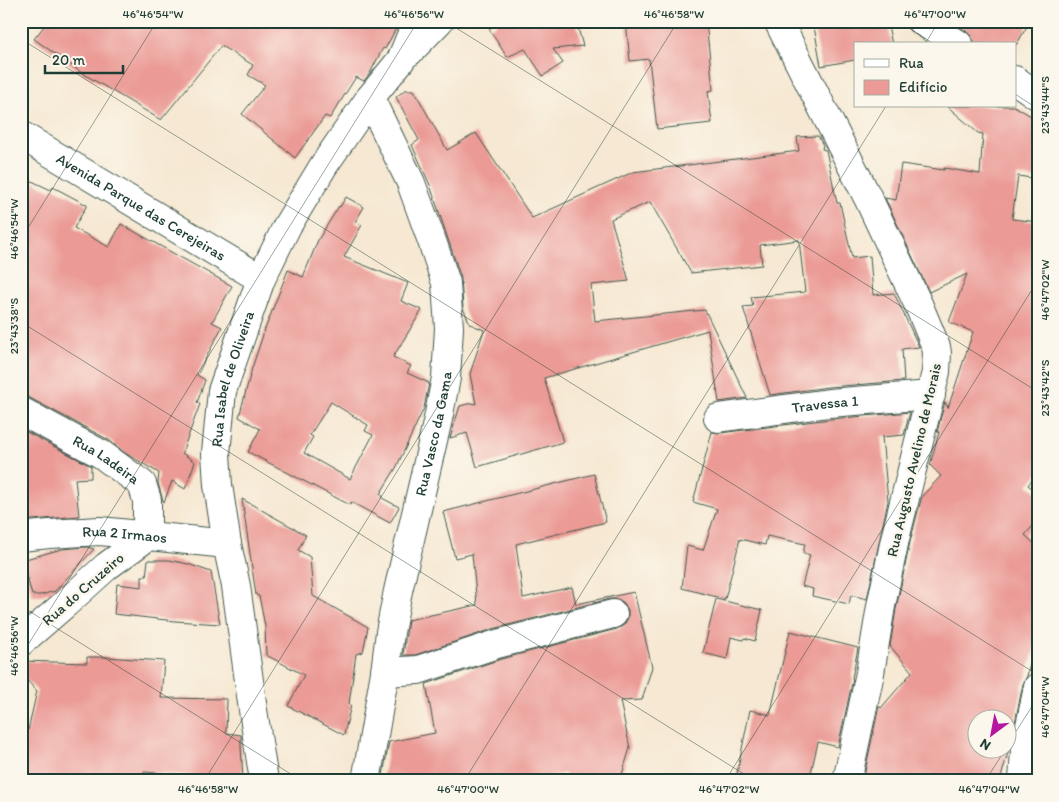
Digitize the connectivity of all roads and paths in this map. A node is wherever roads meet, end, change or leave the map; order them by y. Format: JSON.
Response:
{"nodes":[{"id":1,"x":417,"y":21,"type":"edge"},
{"id":2,"x":439,"y":21,"type":"edge"},
{"id":3,"x":778,"y":21,"type":"edge"},
{"id":4,"x":921,"y":21,"type":"edge"},
{"id":5,"x":955,"y":42,"type":"edge"},
{"id":6,"x":400,"y":60,"type":"junction"},
{"id":7,"x":370,"y":98,"type":"junction"},
{"id":8,"x":21,"y":135,"type":"edge"},
{"id":9,"x":262,"y":279,"type":"junction"},
{"id":10,"x":931,"y":395,"type":"junction"},
{"id":11,"x":21,"y":411,"type":"edge"},
{"id":12,"x":718,"y":418,"type":"dead end"},
{"id":13,"x":21,"y":537,"type":"edge"},
{"id":14,"x":146,"y":537,"type":"junction"},
{"id":15,"x":227,"y":544,"type":"junction"},
{"id":16,"x":613,"y":614,"type":"dead end"},
{"id":17,"x":21,"y":642,"type":"edge"},
{"id":18,"x":385,"y":672,"type":"junction"},
{"id":19,"x":1038,"y":687,"type":"edge"},
{"id":20,"x":264,"y":781,"type":"edge"},
{"id":21,"x":366,"y":781,"type":"edge"},
{"id":22,"x":847,"y":781,"type":"edge"},
{"id":23,"x":1023,"y":781,"type":"edge"}],
"edges":[{"from":1,"to":6,"type":"street","name":"Rua Isabel de Oliveira"},
{"from":2,"to":6,"type":"street"},
{"from":3,"to":10,"type":"street","name":"Rua Augusto Avelino de Morais"},
{"from":4,"to":5,"type":"street"},
{"from":6,"to":7,"type":"street","name":"Rua Isabel de Oliveira"},
{"from":7,"to":9,"type":"street","name":"Rua Isabel de Oliveira"},
{"from":7,"to":18,"type":"street","name":"Rua Vasco da Gama"},
{"from":8,"to":9,"type":"street","name":"Avenida Parque das Cerejeiras"},
{"from":9,"to":15,"type":"street","name":"Rua Isabel de Oliveira"},
{"from":10,"to":12,"type":"street","name":"Travessa 1"},
{"from":10,"to":22,"type":"street","name":"Rua Augusto Avelino de Morais"},
{"from":11,"to":14,"type":"street","name":"Rua Ladeira"},
{"from":13,"to":14,"type":"street","name":"Rua 2 Irmaos"},
{"from":14,"to":15,"type":"street","name":"Rua 2 Irmaos"},
{"from":14,"to":17,"type":"street","name":"Rua do Cruzeiro"},
{"from":15,"to":20,"type":"street","name":"Rua Isabel de Oliveira"},
{"from":16,"to":18,"type":"street"},
{"from":18,"to":21,"type":"street","name":"Rua Vasco da Gama"},
{"from":19,"to":23,"type":"street"}]}
